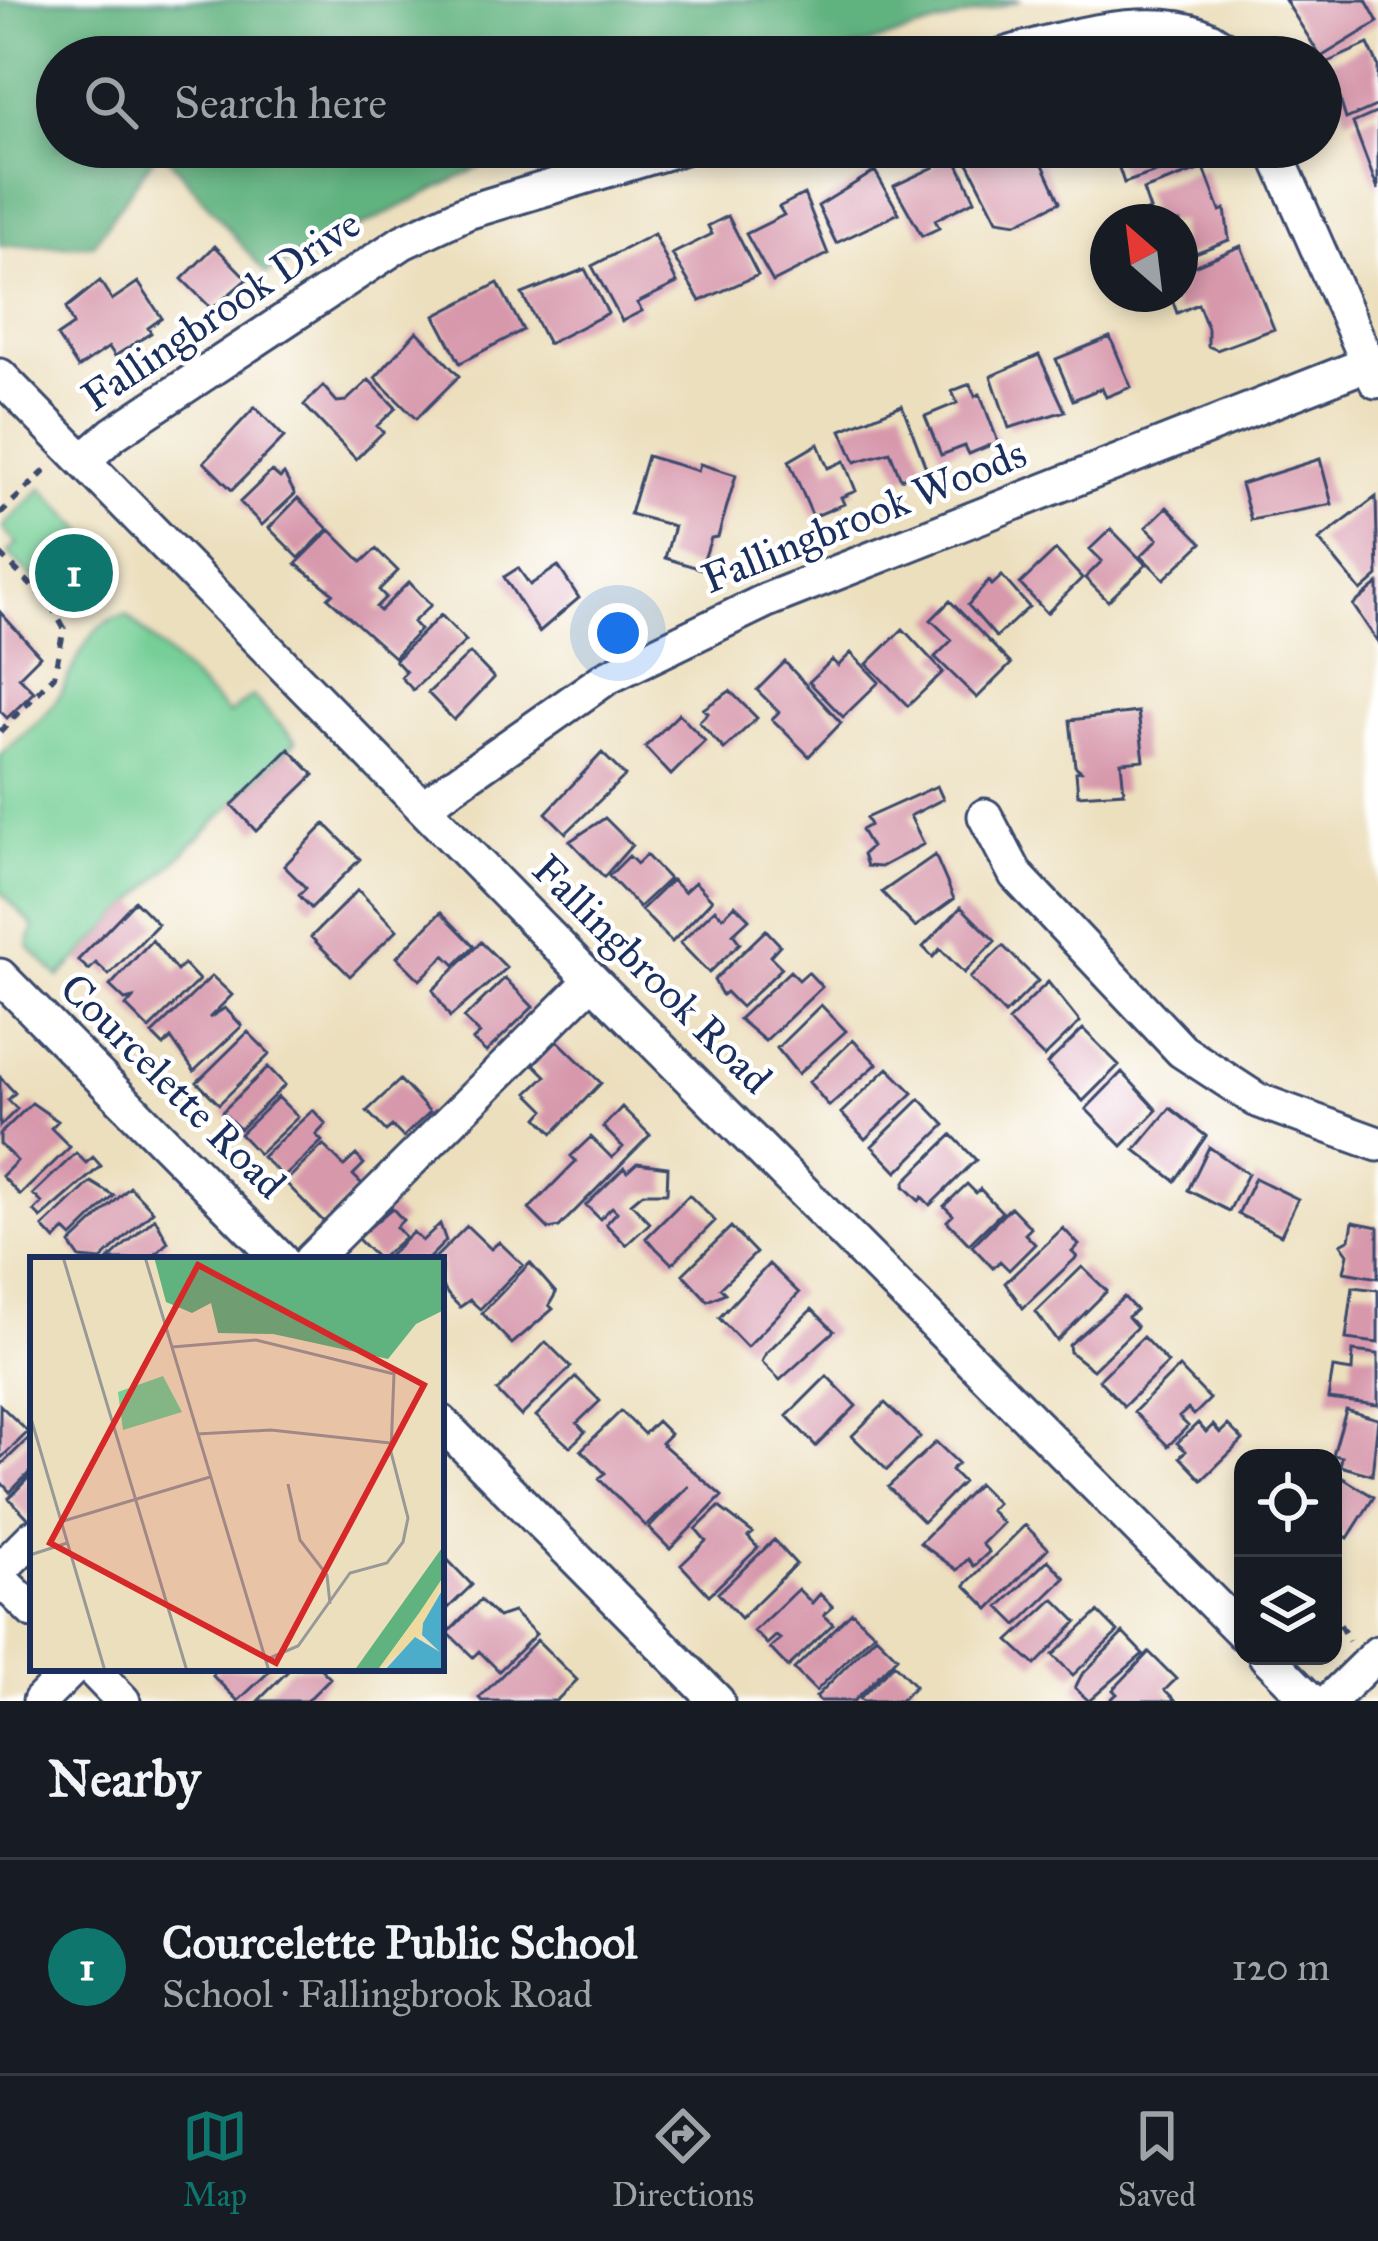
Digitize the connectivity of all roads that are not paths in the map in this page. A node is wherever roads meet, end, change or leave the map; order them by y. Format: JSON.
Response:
{"nodes":[{"id":1,"x":1066,"y":36,"type":"edge"},
{"id":2,"x":1216,"y":36,"type":"edge"},
{"id":3,"x":614,"y":168,"type":"edge"},
{"id":4,"x":1282,"y":168,"type":"edge"},
{"id":5,"x":1372,"y":374,"type":"edge"},
{"id":6,"x":0,"y":376,"type":"edge"},
{"id":7,"x":67,"y":462,"type":"junction"},
{"id":8,"x":424,"y":806,"type":"junction"},
{"id":9,"x":985,"y":816,"type":"dead end"},
{"id":10,"x":0,"y":976,"type":"edge"},
{"id":11,"x":592,"y":980,"type":"junction"},
{"id":12,"x":1378,"y":1144,"type":"edge"},
{"id":13,"x":278,"y":1257,"type":"edge"},
{"id":14,"x":313,"y":1257,"type":"edge"},
{"id":15,"x":444,"y":1424,"type":"edge"},
{"id":16,"x":30,"y":1540,"type":"edge"},
{"id":17,"x":0,"y":1570,"type":"edge"},
{"id":18,"x":0,"y":1580,"type":"edge"},
{"id":19,"x":30,"y":1609,"type":"edge"},
{"id":20,"x":1234,"y":1624,"type":"edge"},
{"id":21,"x":1368,"y":1662,"type":"edge"},
{"id":22,"x":1275,"y":1665,"type":"edge"},
{"id":23,"x":70,"y":1671,"type":"edge"},
{"id":24,"x":94,"y":1671,"type":"edge"},
{"id":25,"x":40,"y":1701,"type":"edge"},
{"id":26,"x":123,"y":1701,"type":"edge"},
{"id":27,"x":717,"y":1701,"type":"edge"},
{"id":28,"x":1311,"y":1701,"type":"edge"},
{"id":29,"x":1329,"y":1701,"type":"edge"}],
"edges":[{"from":1,"to":2,"type":"street"},
{"from":3,"to":7,"type":"street","name":"Fallingbrook Drive"},
{"from":4,"to":5,"type":"street"},
{"from":5,"to":8,"type":"street","name":"Fallingbrook Woods"},
{"from":6,"to":7,"type":"street","name":"Fallingbrook Road"},
{"from":7,"to":8,"type":"street","name":"Fallingbrook Road"},
{"from":8,"to":11,"type":"street","name":"Fallingbrook Road"},
{"from":9,"to":12,"type":"street"},
{"from":10,"to":13,"type":"street","name":"Courcelette Road"},
{"from":11,"to":14,"type":"street"},
{"from":11,"to":20,"type":"street","name":"Fallingbrook Road"},
{"from":15,"to":27,"type":"street"},
{"from":16,"to":17,"type":"street"},
{"from":18,"to":19,"type":"street"},
{"from":21,"to":29,"type":"street"},
{"from":22,"to":28,"type":"street"},
{"from":23,"to":25,"type":"street"},
{"from":24,"to":26,"type":"street"}]}
